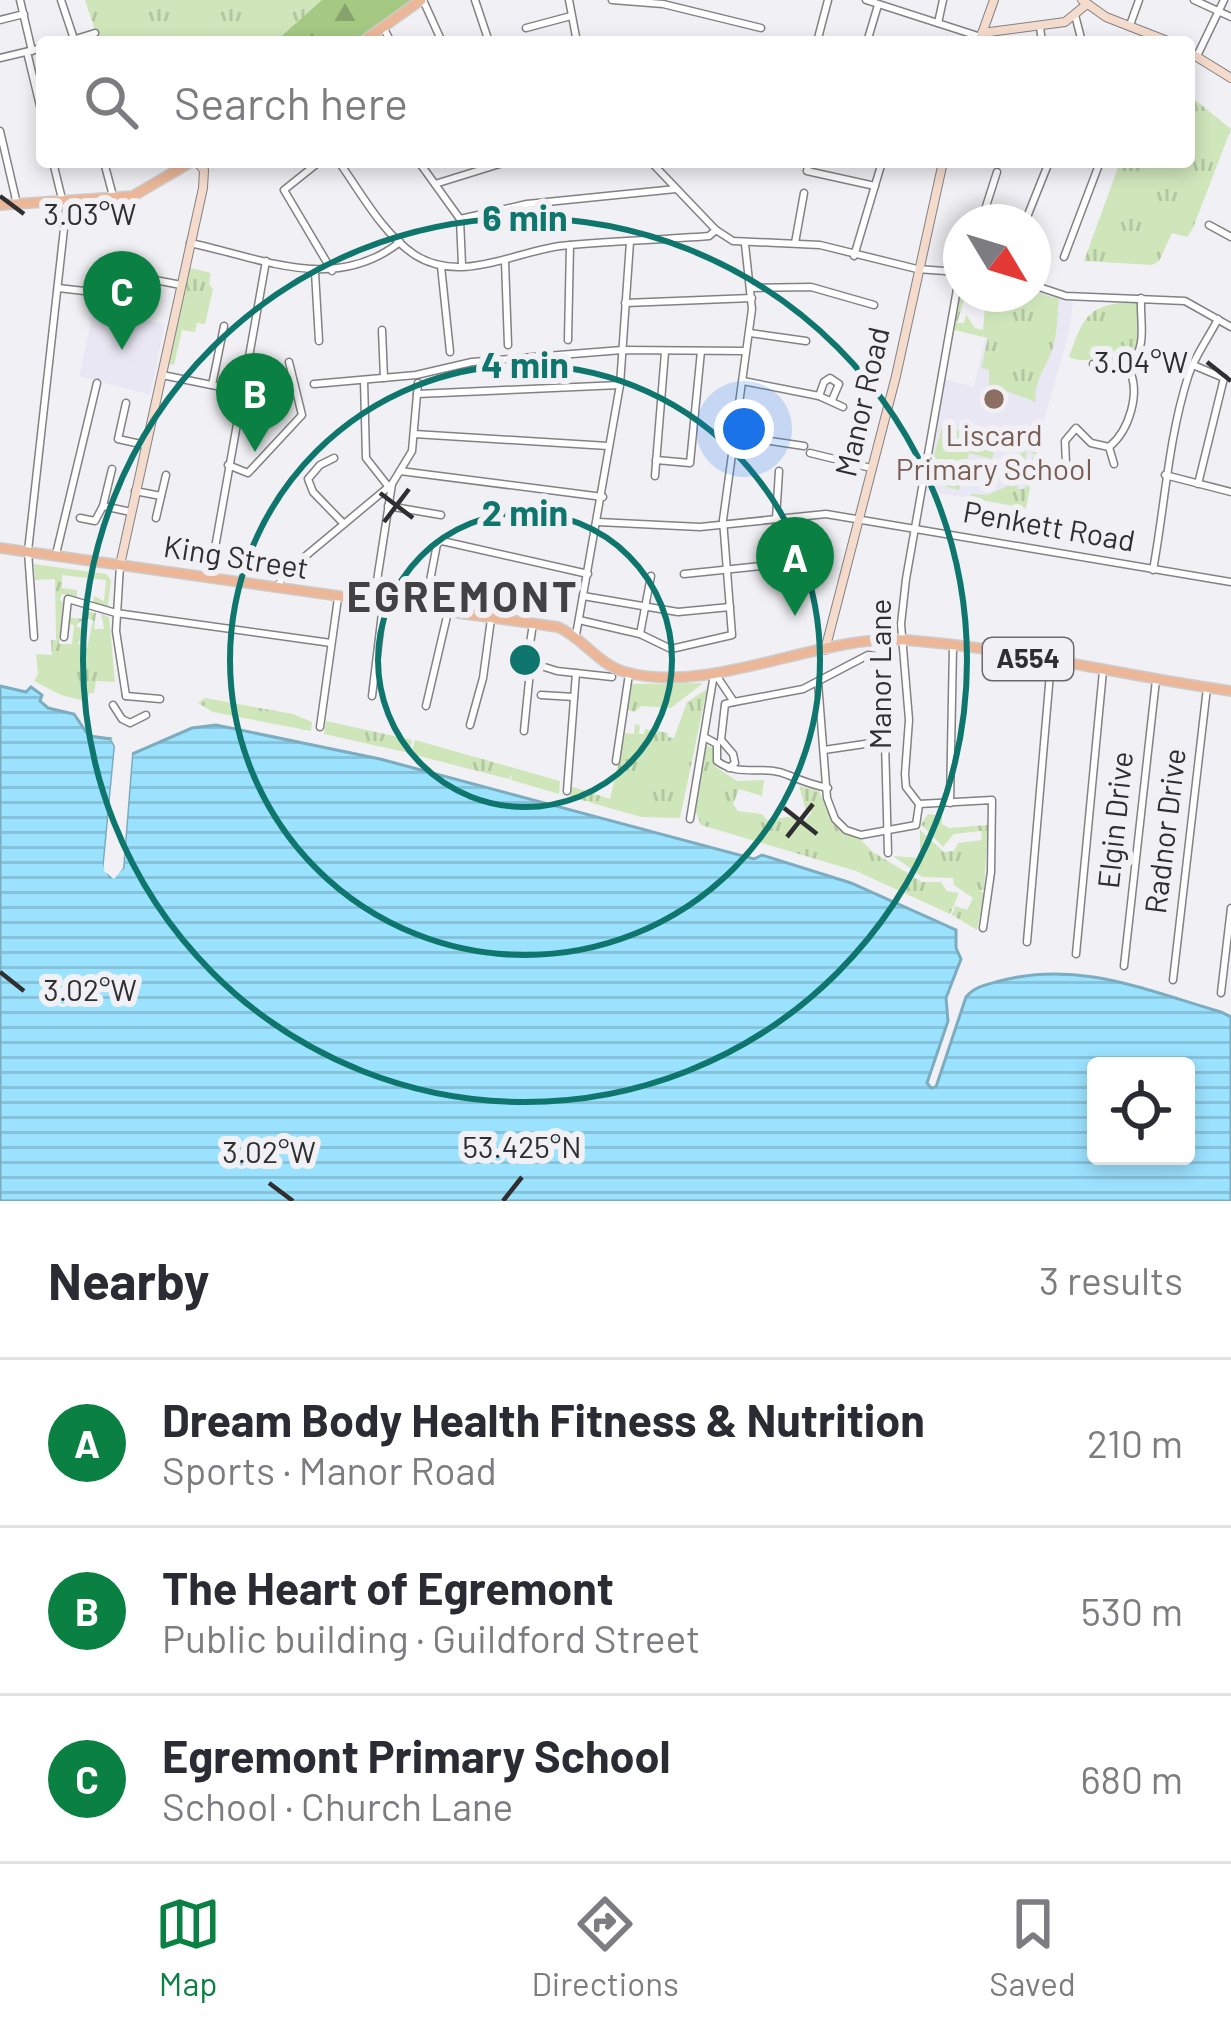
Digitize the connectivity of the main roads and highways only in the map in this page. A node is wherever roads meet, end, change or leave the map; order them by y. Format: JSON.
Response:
{"nodes":[{"id":1,"x":422,"y":0,"type":"edge"},
{"id":2,"x":994,"y":0,"type":"edge"},
{"id":3,"x":1084,"y":2,"type":"edge"},
{"id":4,"x":370,"y":36,"type":"edge"},
{"id":5,"x":980,"y":36,"type":"edge"},
{"id":6,"x":986,"y":36,"type":"edge"},
{"id":7,"x":1155,"y":36,"type":"edge"},
{"id":8,"x":1195,"y":55,"type":"edge"},
{"id":9,"x":1231,"y":77,"type":"edge"},
{"id":10,"x":184,"y":168,"type":"edge"},
{"id":11,"x":198,"y":168,"type":"edge"},
{"id":12,"x":207,"y":168,"type":"edge"},
{"id":13,"x":942,"y":168,"type":"edge"},
{"id":14,"x":204,"y":176,"type":"junction"},
{"id":15,"x":0,"y":205,"type":"edge"},
{"id":16,"x":0,"y":548,"type":"edge"},
{"id":17,"x":120,"y":565,"type":"junction"},
{"id":18,"x":825,"y":651,"type":"junction"},
{"id":19,"x":1231,"y":691,"type":"edge"}],
"edges":[{"from":1,"to":4,"type":"main road"},
{"from":2,"to":5,"type":"main road"},
{"from":3,"to":6,"type":"main road"},
{"from":3,"to":7,"type":"main road"},
{"from":8,"to":9,"type":"main road"},
{"from":10,"to":15,"type":"main road"},
{"from":11,"to":14,"type":"main road"},
{"from":12,"to":14,"type":"main road"},
{"from":13,"to":18,"type":"main road","name":"Manor Road"},
{"from":14,"to":17,"type":"main road"},
{"from":16,"to":17,"type":"main road","number":"A554"},
{"from":17,"to":18,"type":"main road","name":"King Street","number":"A554"},
{"from":18,"to":19,"type":"main road","number":"A554"}]}
